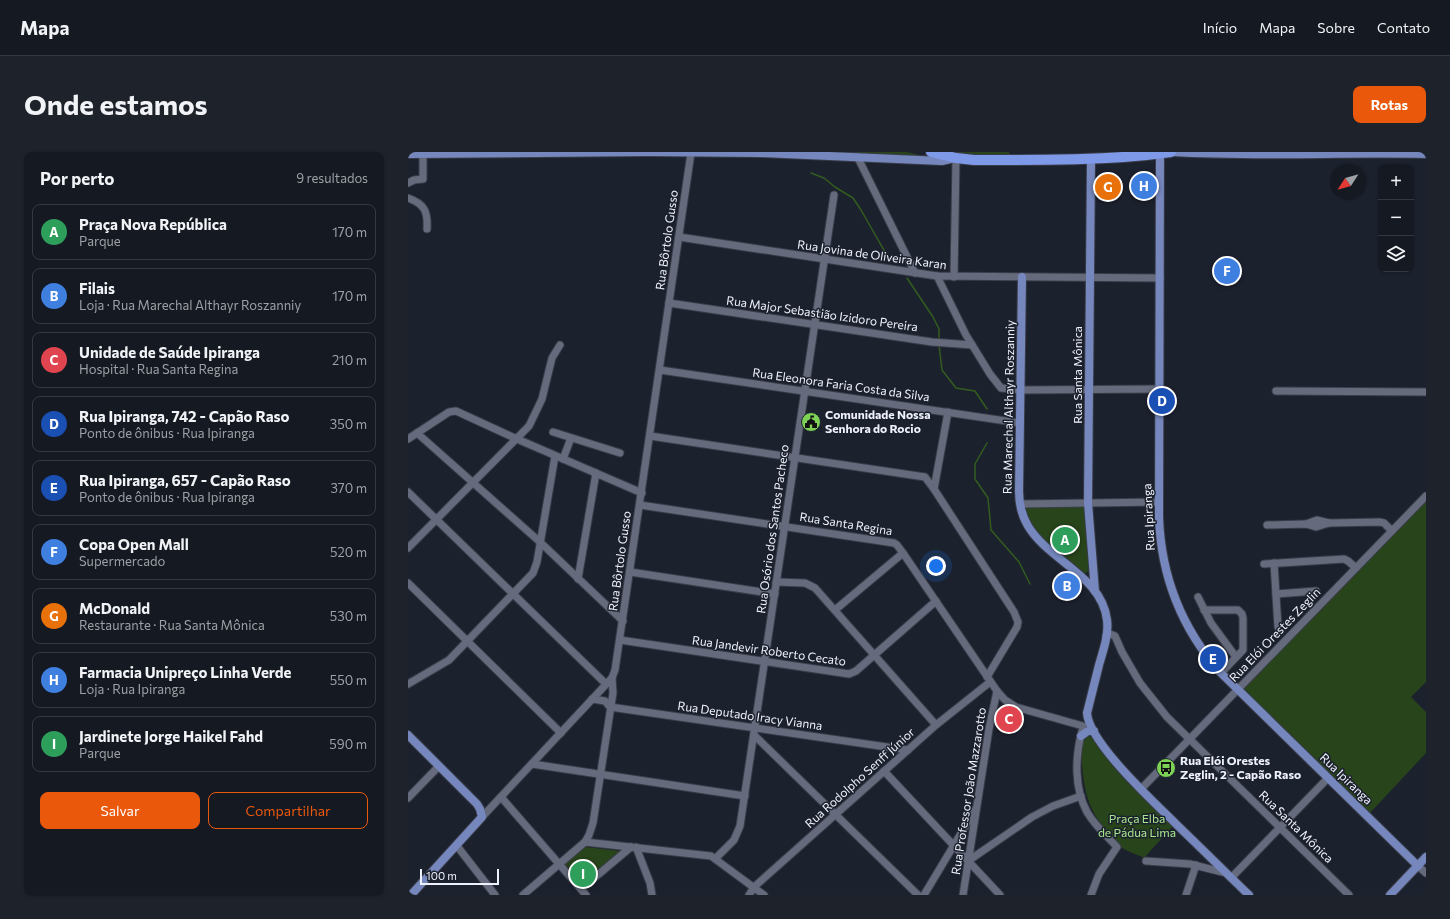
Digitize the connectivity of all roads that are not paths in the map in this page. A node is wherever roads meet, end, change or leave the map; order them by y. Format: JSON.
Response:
{"nodes":[{"id":1,"x":931,"y":152,"type":"edge"},
{"id":2,"x":1172,"y":152,"type":"edge"},
{"id":3,"x":1160,"y":153,"type":"edge"},
{"id":4,"x":408,"y":154,"type":"edge"},
{"id":5,"x":424,"y":154,"type":"junction"},
{"id":6,"x":691,"y":154,"type":"junction"},
{"id":7,"x":1426,"y":154,"type":"edge"},
{"id":8,"x":1019,"y":156,"type":"edge"},
{"id":9,"x":858,"y":158,"type":"junction"},
{"id":10,"x":956,"y":158,"type":"junction"},
{"id":11,"x":1091,"y":159,"type":"junction"},
{"id":12,"x":408,"y":182,"type":"edge"},
{"id":13,"x":834,"y":195,"type":"dead end"},
{"id":14,"x":408,"y":198,"type":"edge"},
{"id":15,"x":427,"y":229,"type":"dead end"},
{"id":16,"x":679,"y":237,"type":"junction"},
{"id":17,"x":824,"y":260,"type":"junction"},
{"id":18,"x":915,"y":273,"type":"junction"},
{"id":19,"x":937,"y":276,"type":"junction"},
{"id":20,"x":954,"y":277,"type":"junction"},
{"id":21,"x":1022,"y":277,"type":"junction"},
{"id":22,"x":1090,"y":278,"type":"junction"},
{"id":23,"x":1160,"y":278,"type":"junction"},
{"id":24,"x":670,"y":303,"type":"junction"},
{"id":25,"x":814,"y":324,"type":"junction"},
{"id":26,"x":560,"y":344,"type":"dead end"},
{"id":27,"x":972,"y":345,"type":"junction"},
{"id":28,"x":660,"y":370,"type":"junction"},
{"id":29,"x":1159,"y":389,"type":"junction"},
{"id":30,"x":1020,"y":390,"type":"junction"},
{"id":31,"x":1090,"y":390,"type":"junction"},
{"id":32,"x":1276,"y":390,"type":"dead end"},
{"id":33,"x":804,"y":391,"type":"junction"},
{"id":34,"x":1426,"y":392,"type":"edge"},
{"id":35,"x":948,"y":412,"type":"junction"},
{"id":36,"x":1020,"y":422,"type":"junction"},
{"id":37,"x":553,"y":432,"type":"dead end"},
{"id":38,"x":417,"y":433,"type":"junction"},
{"id":39,"x":650,"y":436,"type":"junction"},
{"id":40,"x":571,"y":438,"type":"junction"},
{"id":41,"x":408,"y":439,"type":"edge"},
{"id":42,"x":517,"y":440,"type":"junction"},
{"id":43,"x":620,"y":453,"type":"dead end"},
{"id":44,"x":555,"y":456,"type":"junction"},
{"id":45,"x":795,"y":458,"type":"junction"},
{"id":46,"x":563,"y":459,"type":"junction"},
{"id":47,"x":596,"y":473,"type":"junction"},
{"id":48,"x":473,"y":483,"type":"junction"},
{"id":49,"x":934,"y":489,"type":"junction"},
{"id":50,"x":408,"y":492,"type":"edge"},
{"id":51,"x":642,"y":493,"type":"junction"},
{"id":52,"x":1426,"y":496,"type":"edge"},
{"id":53,"x":1158,"y":502,"type":"junction"},
{"id":54,"x":1088,"y":503,"type":"junction"},
{"id":55,"x":1020,"y":504,"type":"junction"},
{"id":56,"x":640,"y":505,"type":"junction"},
{"id":57,"x":437,"y":520,"type":"junction"},
{"id":58,"x":1267,"y":525,"type":"dead end"},
{"id":59,"x":784,"y":527,"type":"junction"},
{"id":60,"x":1392,"y":531,"type":"junction"},
{"id":61,"x":540,"y":542,"type":"junction"},
{"id":62,"x":408,"y":548,"type":"edge"},
{"id":63,"x":903,"y":552,"type":"junction"},
{"id":64,"x":1274,"y":563,"type":"junction"},
{"id":65,"x":1264,"y":564,"type":"dead end"},
{"id":66,"x":1356,"y":568,"type":"junction"},
{"id":67,"x":630,"y":572,"type":"junction"},
{"id":68,"x":578,"y":579,"type":"junction"},
{"id":69,"x":776,"y":582,"type":"junction"},
{"id":70,"x":408,"y":583,"type":"edge"},
{"id":71,"x":1095,"y":591,"type":"junction"},
{"id":72,"x":1316,"y":591,"type":"dead end"},
{"id":73,"x":513,"y":594,"type":"junction"},
{"id":74,"x":774,"y":594,"type":"junction"},
{"id":75,"x":1276,"y":594,"type":"junction"},
{"id":76,"x":1198,"y":597,"type":"dead end"},
{"id":77,"x":936,"y":601,"type":"junction"},
{"id":78,"x":1240,"y":602,"type":"dead end"},
{"id":79,"x":835,"y":610,"type":"junction"},
{"id":80,"x":1204,"y":610,"type":"junction"},
{"id":81,"x":1238,"y":610,"type":"junction"},
{"id":82,"x":623,"y":621,"type":"junction"},
{"id":83,"x":1278,"y":627,"type":"dead end"},
{"id":84,"x":1106,"y":636,"type":"junction"},
{"id":85,"x":620,"y":640,"type":"junction"},
{"id":86,"x":467,"y":641,"type":"junction"},
{"id":87,"x":874,"y":655,"type":"junction"},
{"id":88,"x":1236,"y":657,"type":"junction"},
{"id":89,"x":765,"y":662,"type":"junction"},
{"id":90,"x":1221,"y":673,"type":"junction"},
{"id":91,"x":612,"y":678,"type":"junction"},
{"id":92,"x":988,"y":679,"type":"junction"},
{"id":93,"x":408,"y":684,"type":"edge"},
{"id":94,"x":606,"y":684,"type":"junction"},
{"id":95,"x":1237,"y":690,"type":"junction"},
{"id":96,"x":997,"y":691,"type":"junction"},
{"id":97,"x":592,"y":699,"type":"junction"},
{"id":98,"x":610,"y":707,"type":"junction"},
{"id":99,"x":1087,"y":713,"type":"junction"},
{"id":100,"x":936,"y":725,"type":"junction"},
{"id":101,"x":1083,"y":726,"type":"junction"},
{"id":102,"x":1094,"y":731,"type":"junction"},
{"id":103,"x":754,"y":732,"type":"junction"},
{"id":104,"x":561,"y":733,"type":"junction"},
{"id":105,"x":408,"y":735,"type":"edge"},
{"id":106,"x":1081,"y":736,"type":"junction"},
{"id":107,"x":1189,"y":739,"type":"junction"},
{"id":108,"x":908,"y":750,"type":"junction"},
{"id":109,"x":532,"y":764,"type":"junction"},
{"id":110,"x":439,"y":766,"type":"junction"},
{"id":111,"x":884,"y":771,"type":"junction"},
{"id":112,"x":600,"y":774,"type":"junction"},
{"id":113,"x":1328,"y":778,"type":"junction"},
{"id":114,"x":1141,"y":789,"type":"junction"},
{"id":115,"x":745,"y":796,"type":"junction"},
{"id":116,"x":1081,"y":796,"type":"junction"},
{"id":117,"x":501,"y":797,"type":"junction"},
{"id":118,"x":408,"y":798,"type":"edge"},
{"id":119,"x":476,"y":804,"type":"junction"},
{"id":120,"x":495,"y":804,"type":"junction"},
{"id":121,"x":508,"y":805,"type":"junction"},
{"id":122,"x":977,"y":806,"type":"junction"},
{"id":123,"x":835,"y":814,"type":"junction"},
{"id":124,"x":482,"y":817,"type":"junction"},
{"id":125,"x":1280,"y":828,"type":"junction"},
{"id":126,"x":585,"y":842,"type":"junction"},
{"id":127,"x":953,"y":845,"type":"junction"},
{"id":128,"x":456,"y":846,"type":"junction"},
{"id":129,"x":633,"y":847,"type":"junction"},
{"id":130,"x":1426,"y":857,"type":"edge"},
{"id":131,"x":716,"y":858,"type":"junction"},
{"id":132,"x":968,"y":861,"type":"junction"},
{"id":133,"x":1146,"y":861,"type":"dead end"},
{"id":134,"x":559,"y":864,"type":"junction"},
{"id":135,"x":1196,"y":865,"type":"junction"},
{"id":136,"x":1213,"y":866,"type":"junction"},
{"id":137,"x":1418,"y":866,"type":"junction"},
{"id":138,"x":1426,"y":873,"type":"edge"},
{"id":139,"x":1229,"y":875,"type":"junction"},
{"id":140,"x":754,"y":887,"type":"junction"},
{"id":141,"x":583,"y":892,"type":"edge"},
{"id":142,"x":411,"y":895,"type":"edge"},
{"id":143,"x":495,"y":895,"type":"edge"},
{"id":144,"x":523,"y":895,"type":"edge"},
{"id":145,"x":652,"y":895,"type":"edge"},
{"id":146,"x":749,"y":895,"type":"edge"},
{"id":147,"x":764,"y":895,"type":"edge"},
{"id":148,"x":918,"y":895,"type":"edge"},
{"id":149,"x":924,"y":895,"type":"edge"},
{"id":150,"x":963,"y":895,"type":"edge"},
{"id":151,"x":1000,"y":895,"type":"edge"},
{"id":152,"x":1091,"y":895,"type":"edge"},
{"id":153,"x":1186,"y":895,"type":"edge"},
{"id":154,"x":1249,"y":895,"type":"edge"},
{"id":155,"x":1349,"y":895,"type":"edge"},
{"id":156,"x":1390,"y":895,"type":"edge"}],
"edges":[{"from":1,"to":10,"type":"highway"},
{"from":2,"to":3,"type":"highway"},
{"from":2,"to":7,"type":"main road"},
{"from":3,"to":11,"type":"highway"},
{"from":3,"to":23,"type":"main road","name":"Rua Ipiranga"},
{"from":4,"to":5,"type":"main road"},
{"from":5,"to":6,"type":"main road"},
{"from":5,"to":12,"type":"street"},
{"from":6,"to":9,"type":"main road"},
{"from":6,"to":16,"type":"street","name":"Rua Bôrtolo Gusso"},
{"from":8,"to":10,"type":"highway"},
{"from":8,"to":11,"type":"highway"},
{"from":9,"to":10,"type":"main road"},
{"from":9,"to":18,"type":"street"},
{"from":10,"to":20,"type":"street"},
{"from":11,"to":22,"type":"main road","name":"Rua Santa Mônica"},
{"from":13,"to":17,"type":"street","name":"Rua Osório dos Santos Pacheco"},
{"from":14,"to":15,"type":"street"},
{"from":16,"to":17,"type":"street","name":"Rua Jovina de Oliveira Karan"},
{"from":16,"to":24,"type":"street","name":"Rua Bôrtolo Gusso"},
{"from":17,"to":18,"type":"street","name":"Rua Jovina de Oliveira Karan"},
{"from":17,"to":25,"type":"street","name":"Rua Osório dos Santos Pacheco"},
{"from":18,"to":19,"type":"street","name":"Rua Jovina de Oliveira Karan"},
{"from":19,"to":20,"type":"street","name":"Rua Jovina de Oliveira Karan"},
{"from":19,"to":27,"type":"street"},
{"from":20,"to":21,"type":"street","name":"Rua Jovina de Oliveira Karan"},
{"from":21,"to":22,"type":"street","name":"Rua Jovina de Oliveira Karan"},
{"from":21,"to":30,"type":"main road","name":"Rua Marechal Althayr Roszanniy"},
{"from":22,"to":23,"type":"street","name":"Rua Jovina de Oliveira Karan"},
{"from":22,"to":31,"type":"main road","name":"Rua Santa Mônica"},
{"from":23,"to":29,"type":"main road","name":"Rua Ipiranga"},
{"from":24,"to":25,"type":"street","name":"Rua Major Sebastião Izidoro Pereira"},
{"from":24,"to":28,"type":"street","name":"Rua Bôrtolo Gusso"},
{"from":25,"to":27,"type":"street","name":"Rua Major Sebastião Izidoro Pereira"},
{"from":25,"to":33,"type":"street","name":"Rua Osório dos Santos Pacheco"},
{"from":26,"to":42,"type":"street"},
{"from":27,"to":30,"type":"street"},
{"from":28,"to":33,"type":"street","name":"Rua Eleonora Faria Costa da Silva"},
{"from":28,"to":39,"type":"street","name":"Rua Bôrtolo Gusso"},
{"from":29,"to":31,"type":"street"},
{"from":29,"to":53,"type":"main road","name":"Rua Ipiranga"},
{"from":30,"to":31,"type":"street"},
{"from":30,"to":36,"type":"main road","name":"Rua Marechal Althayr Roszanniy"},
{"from":31,"to":54,"type":"main road","name":"Rua Santa Mônica"},
{"from":32,"to":34,"type":"street"},
{"from":33,"to":35,"type":"street","name":"Rua Eleonora Faria Costa da Silva"},
{"from":33,"to":45,"type":"street","name":"Rua Osório dos Santos Pacheco"},
{"from":35,"to":36,"type":"street","name":"Rua Eleonora Faria Costa da Silva"},
{"from":35,"to":49,"type":"street"},
{"from":36,"to":55,"type":"main road","name":"Rua Marechal Althayr Roszanniy"},
{"from":37,"to":40,"type":"street"},
{"from":38,"to":41,"type":"street"},
{"from":38,"to":42,"type":"street"},
{"from":38,"to":48,"type":"street"},
{"from":39,"to":45,"type":"street","name":"Rua Rodolpho Senff Júnior"},
{"from":39,"to":51,"type":"street","name":"Rua Bôrtolo Gusso"},
{"from":40,"to":43,"type":"street"},
{"from":40,"to":46,"type":"street"},
{"from":42,"to":44,"type":"street"},
{"from":42,"to":48,"type":"street"},
{"from":44,"to":46,"type":"street"},
{"from":44,"to":61,"type":"street"},
{"from":45,"to":49,"type":"street","name":"Rua Rodolpho Senff Júnior"},
{"from":45,"to":59,"type":"street","name":"Rua Osório dos Santos Pacheco"},
{"from":46,"to":47,"type":"street"},
{"from":47,"to":51,"type":"street"},
{"from":47,"to":68,"type":"street"},
{"from":48,"to":57,"type":"street"},
{"from":48,"to":61,"type":"street"},
{"from":49,"to":92,"type":"street","name":"Rua Rodolpho Senff Júnior"},
{"from":50,"to":57,"type":"street"},
{"from":51,"to":56,"type":"street","name":"Rua Bôrtolo Gusso"},
{"from":52,"to":60,"type":"street","name":"Rua Elói Orestes Zeglin"},
{"from":53,"to":54,"type":"street"},
{"from":53,"to":90,"type":"main road","name":"Rua Ipiranga"},
{"from":54,"to":55,"type":"street"},
{"from":54,"to":71,"type":"main road","name":"Rua Santa Mônica"},
{"from":55,"to":71,"type":"main road","name":"Rua Marechal Althayr Roszanniy"},
{"from":56,"to":59,"type":"street","name":"Rua Santa Regina"},
{"from":56,"to":67,"type":"street","name":"Rua Bôrtolo Gusso"},
{"from":57,"to":62,"type":"street"},
{"from":57,"to":73,"type":"street"},
{"from":58,"to":60,"type":"street"},
{"from":59,"to":63,"type":"street","name":"Rua Santa Regina"},
{"from":59,"to":69,"type":"street","name":"Rua Osório dos Santos Pacheco"},
{"from":60,"to":66,"type":"street","name":"Rua Elói Orestes Zeglin"},
{"from":61,"to":68,"type":"street"},
{"from":61,"to":73,"type":"street"},
{"from":63,"to":77,"type":"street","name":"Rua Santa Regina"},
{"from":63,"to":79,"type":"street"},
{"from":64,"to":65,"type":"street"},
{"from":64,"to":66,"type":"street"},
{"from":64,"to":75,"type":"street"},
{"from":66,"to":95,"type":"street","name":"Rua Elói Orestes Zeglin"},
{"from":67,"to":74,"type":"street"},
{"from":67,"to":82,"type":"street","name":"Rua Bôrtolo Gusso"},
{"from":68,"to":82,"type":"street"},
{"from":69,"to":74,"type":"street","name":"Rua Osório dos Santos Pacheco"},
{"from":69,"to":79,"type":"street"},
{"from":70,"to":86,"type":"street"},
{"from":71,"to":84,"type":"main road","name":"Rua Marechal Althayr Roszanniy"},
{"from":72,"to":75,"type":"street"},
{"from":73,"to":86,"type":"street"},
{"from":73,"to":94,"type":"street"},
{"from":74,"to":89,"type":"street","name":"Rua Osório dos Santos Pacheco"},
{"from":75,"to":83,"type":"street"},
{"from":76,"to":80,"type":"street"},
{"from":77,"to":87,"type":"street","name":"Rua Jandevir Roberto Cecato"},
{"from":77,"to":92,"type":"street","name":"Rua Santa Regina"},
{"from":78,"to":81,"type":"street"},
{"from":79,"to":87,"type":"street"},
{"from":80,"to":81,"type":"street"},
{"from":80,"to":88,"type":"street"},
{"from":81,"to":88,"type":"street"},
{"from":82,"to":85,"type":"street","name":"Rua Bôrtolo Gusso"},
{"from":84,"to":99,"type":"main road","name":"Rua Marechal Althayr Roszanniy"},
{"from":84,"to":107,"type":"street","name":"Rua Santa Mônica"},
{"from":85,"to":89,"type":"street","name":"Rua Jandevir Roberto Cecato"},
{"from":85,"to":91,"type":"street","name":"Rua Bôrtolo Gusso"},
{"from":86,"to":93,"type":"street"},
{"from":86,"to":104,"type":"street"},
{"from":87,"to":89,"type":"street","name":"Rua Jandevir Roberto Cecato"},
{"from":87,"to":100,"type":"street"},
{"from":88,"to":90,"type":"street"},
{"from":89,"to":103,"type":"street","name":"Rua Osório dos Santos Pacheco"},
{"from":90,"to":95,"type":"main road","name":"Rua Ipiranga"},
{"from":91,"to":94,"type":"street","name":"Rua Bôrtolo Gusso"},
{"from":91,"to":98,"type":"street"},
{"from":92,"to":96,"type":"street","name":"Rua Santa Regina"},
{"from":92,"to":100,"type":"street","name":"Rua Rodolpho Senff Júnior"},
{"from":94,"to":97,"type":"street","name":"Rua Bôrtolo Gusso"},
{"from":95,"to":107,"type":"street","name":"Rua Elói Orestes Zeglin"},
{"from":95,"to":113,"type":"main road","name":"Rua Ipiranga"},
{"from":96,"to":101,"type":"street","name":"Rua Santa Regina"},
{"from":96,"to":122,"type":"street","name":"Rua Professor João Mazzarotto"},
{"from":97,"to":98,"type":"street","name":"Rua Deputado Iracy Vianna"},
{"from":97,"to":104,"type":"street","name":"Rua Bôrtolo Gusso"},
{"from":98,"to":103,"type":"street","name":"Rua Deputado Iracy Vianna"},
{"from":98,"to":112,"type":"street"},
{"from":99,"to":101,"type":"street","name":"Rua Marechal Althayr Roszanniy"},
{"from":99,"to":102,"type":"main road"},
{"from":100,"to":108,"type":"street","name":"Rua Rodolpho Senff Júnior"},
{"from":101,"to":106,"type":"street","name":"Rua Marechal Althayr Roszanniy"},
{"from":102,"to":106,"type":"main road"},
{"from":102,"to":114,"type":"main road"},
{"from":103,"to":108,"type":"street","name":"Rua Deputado Iracy Vianna"},
{"from":103,"to":115,"type":"street","name":"Rua Osório dos Santos Pacheco"},
{"from":103,"to":123,"type":"street"},
{"from":104,"to":109,"type":"street","name":"Rua Bôrtolo Gusso"},
{"from":105,"to":110,"type":"main road"},
{"from":106,"to":116,"type":"street","name":"Rua Marechal Althayr Roszanniy"},
{"from":107,"to":114,"type":"street","name":"Rua Elói Orestes Zeglin"},
{"from":107,"to":125,"type":"street","name":"Rua Santa Mônica"},
{"from":108,"to":111,"type":"street","name":"Rua Rodolpho Senff Júnior"},
{"from":109,"to":112,"type":"street"},
{"from":109,"to":117,"type":"street","name":"Rua Bôrtolo Gusso"},
{"from":110,"to":118,"type":"street"},
{"from":110,"to":119,"type":"main road"},
{"from":111,"to":123,"type":"street","name":"Rua Rodolpho Senff Júnior"},
{"from":111,"to":127,"type":"street"},
{"from":112,"to":115,"type":"street"},
{"from":112,"to":126,"type":"street"},
{"from":113,"to":125,"type":"street"},
{"from":113,"to":137,"type":"main road","name":"Rua Ipiranga"},
{"from":114,"to":136,"type":"main road"},
{"from":115,"to":131,"type":"street","name":"Rua Osório dos Santos Pacheco"},
{"from":116,"to":132,"type":"street"},
{"from":116,"to":152,"type":"street","name":"Rua Marechal Althayr Roszanniy"},
{"from":117,"to":120,"type":"street","name":"Rua Bôrtolo Gusso"},
{"from":117,"to":121,"type":"street"},
{"from":119,"to":120,"type":"street"},
{"from":119,"to":124,"type":"main road"},
{"from":120,"to":121,"type":"street"},
{"from":120,"to":124,"type":"street","name":"Rua Bôrtolo Gusso"},
{"from":121,"to":134,"type":"street"},
{"from":122,"to":127,"type":"street"},
{"from":122,"to":132,"type":"street","name":"Rua Professor João Mazzarotto"},
{"from":123,"to":140,"type":"street","name":"Rua Rodolpho Senff Júnior"},
{"from":123,"to":148,"type":"street"},
{"from":124,"to":128,"type":"main road","name":"Rua Bôrtolo Gusso"},
{"from":125,"to":139,"type":"street"},
{"from":125,"to":155,"type":"street","name":"Rua Santa Mônica"},
{"from":126,"to":129,"type":"street"},
{"from":126,"to":134,"type":"street"},
{"from":127,"to":132,"type":"street"},
{"from":127,"to":149,"type":"street"},
{"from":128,"to":142,"type":"main road","name":"Rua Bôrtolo Gusso"},
{"from":128,"to":143,"type":"street"},
{"from":129,"to":131,"type":"street"},
{"from":129,"to":141,"type":"street"},
{"from":129,"to":145,"type":"street"},
{"from":130,"to":137,"type":"main road"},
{"from":131,"to":140,"type":"street"},
{"from":132,"to":150,"type":"street","name":"Rua Professor João Mazzarotto"},
{"from":132,"to":151,"type":"street"},
{"from":133,"to":135,"type":"street"},
{"from":134,"to":141,"type":"street"},
{"from":134,"to":144,"type":"street"},
{"from":135,"to":136,"type":"street"},
{"from":135,"to":153,"type":"street"},
{"from":136,"to":139,"type":"main road"},
{"from":137,"to":138,"type":"street","name":"Rua Ipiranga"},
{"from":137,"to":156,"type":"main road"},
{"from":139,"to":154,"type":"main road"},
{"from":140,"to":146,"type":"street","name":"Rua Rodolpho Senff Júnior"},
{"from":140,"to":147,"type":"street"}]}
